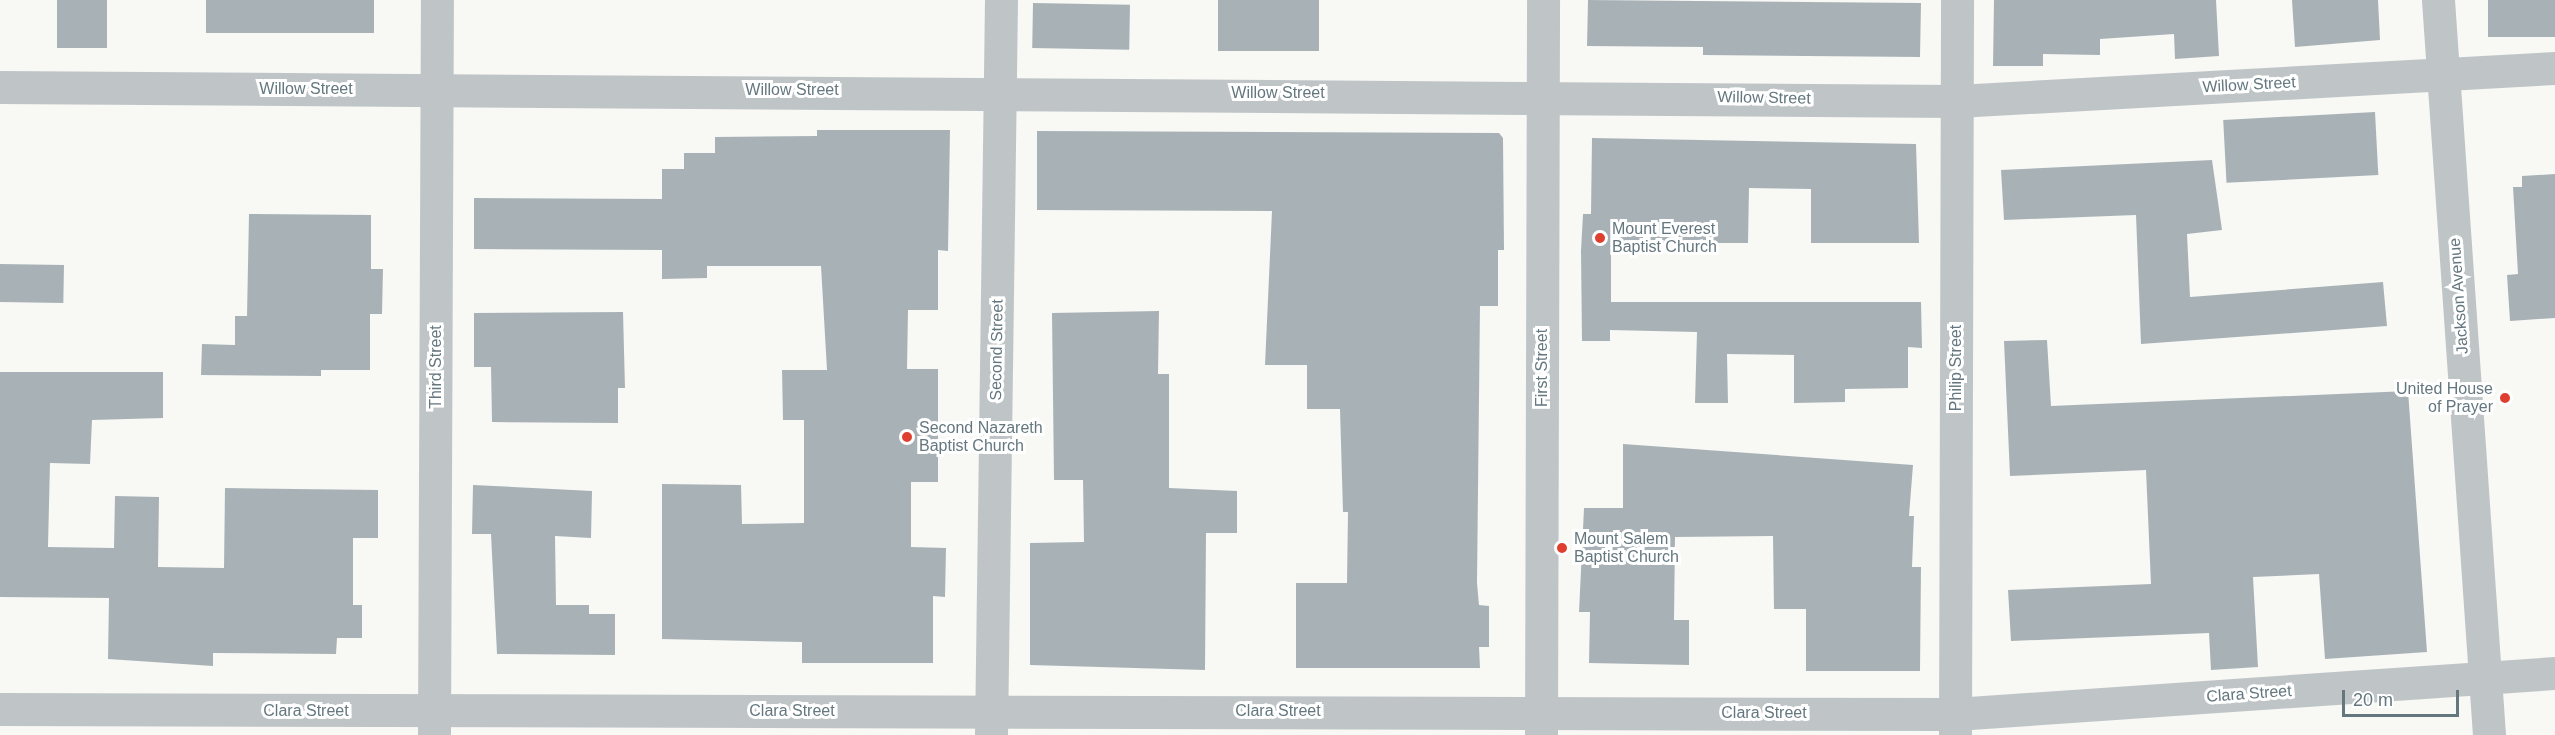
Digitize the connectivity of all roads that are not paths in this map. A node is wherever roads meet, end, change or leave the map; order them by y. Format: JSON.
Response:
{"nodes":[{"id":1,"x":437,"y":0,"type":"edge"},
{"id":2,"x":1001,"y":0,"type":"edge"},
{"id":3,"x":1543,"y":0,"type":"edge"},
{"id":4,"x":1957,"y":0,"type":"edge"},
{"id":5,"x":2438,"y":0,"type":"edge"},
{"id":6,"x":2555,"y":68,"type":"edge"},
{"id":7,"x":2444,"y":75,"type":"junction"},
{"id":8,"x":0,"y":87,"type":"edge"},
{"id":9,"x":437,"y":89,"type":"junction"},
{"id":10,"x":1001,"y":91,"type":"junction"},
{"id":11,"x":1542,"y":95,"type":"junction"},
{"id":12,"x":1957,"y":101,"type":"junction"},
{"id":13,"x":2555,"y":673,"type":"edge"},
{"id":14,"x":2485,"y":677,"type":"junction"},
{"id":15,"x":0,"y":709,"type":"edge"},
{"id":16,"x":991,"y":723,"type":"edge"},
{"id":17,"x":1541,"y":723,"type":"edge"},
{"id":18,"x":434,"y":724,"type":"edge"},
{"id":19,"x":1955,"y":725,"type":"edge"},
{"id":20,"x":2489,"y":735,"type":"edge"}],
"edges":[{"from":1,"to":9,"type":"street","name":"Third Street"},
{"from":2,"to":10,"type":"street","name":"Second Street"},
{"from":3,"to":11,"type":"street","name":"First Street"},
{"from":4,"to":12,"type":"street","name":"Philip Street"},
{"from":5,"to":7,"type":"street","name":"Jackson Avenue"},
{"from":6,"to":7,"type":"street","name":"Willow Street"},
{"from":7,"to":12,"type":"street","name":"Willow Street"},
{"from":7,"to":14,"type":"street","name":"Jackson Avenue"},
{"from":8,"to":9,"type":"street","name":"Willow Street"},
{"from":9,"to":10,"type":"street","name":"Willow Street"},
{"from":9,"to":18,"type":"street","name":"Third Street"},
{"from":10,"to":11,"type":"street","name":"Willow Street"},
{"from":10,"to":16,"type":"street","name":"Second Street"},
{"from":11,"to":12,"type":"street","name":"Willow Street"},
{"from":11,"to":17,"type":"street","name":"First Street"},
{"from":12,"to":19,"type":"street","name":"Philip Street"},
{"from":13,"to":14,"type":"street","name":"Clara Street"},
{"from":14,"to":19,"type":"street","name":"Clara Street"},
{"from":14,"to":20,"type":"street","name":"Jackson Avenue"},
{"from":15,"to":18,"type":"street","name":"Clara Street"},
{"from":16,"to":17,"type":"street","name":"Clara Street"},
{"from":16,"to":18,"type":"street","name":"Clara Street"},
{"from":17,"to":19,"type":"street","name":"Clara Street"}]}
